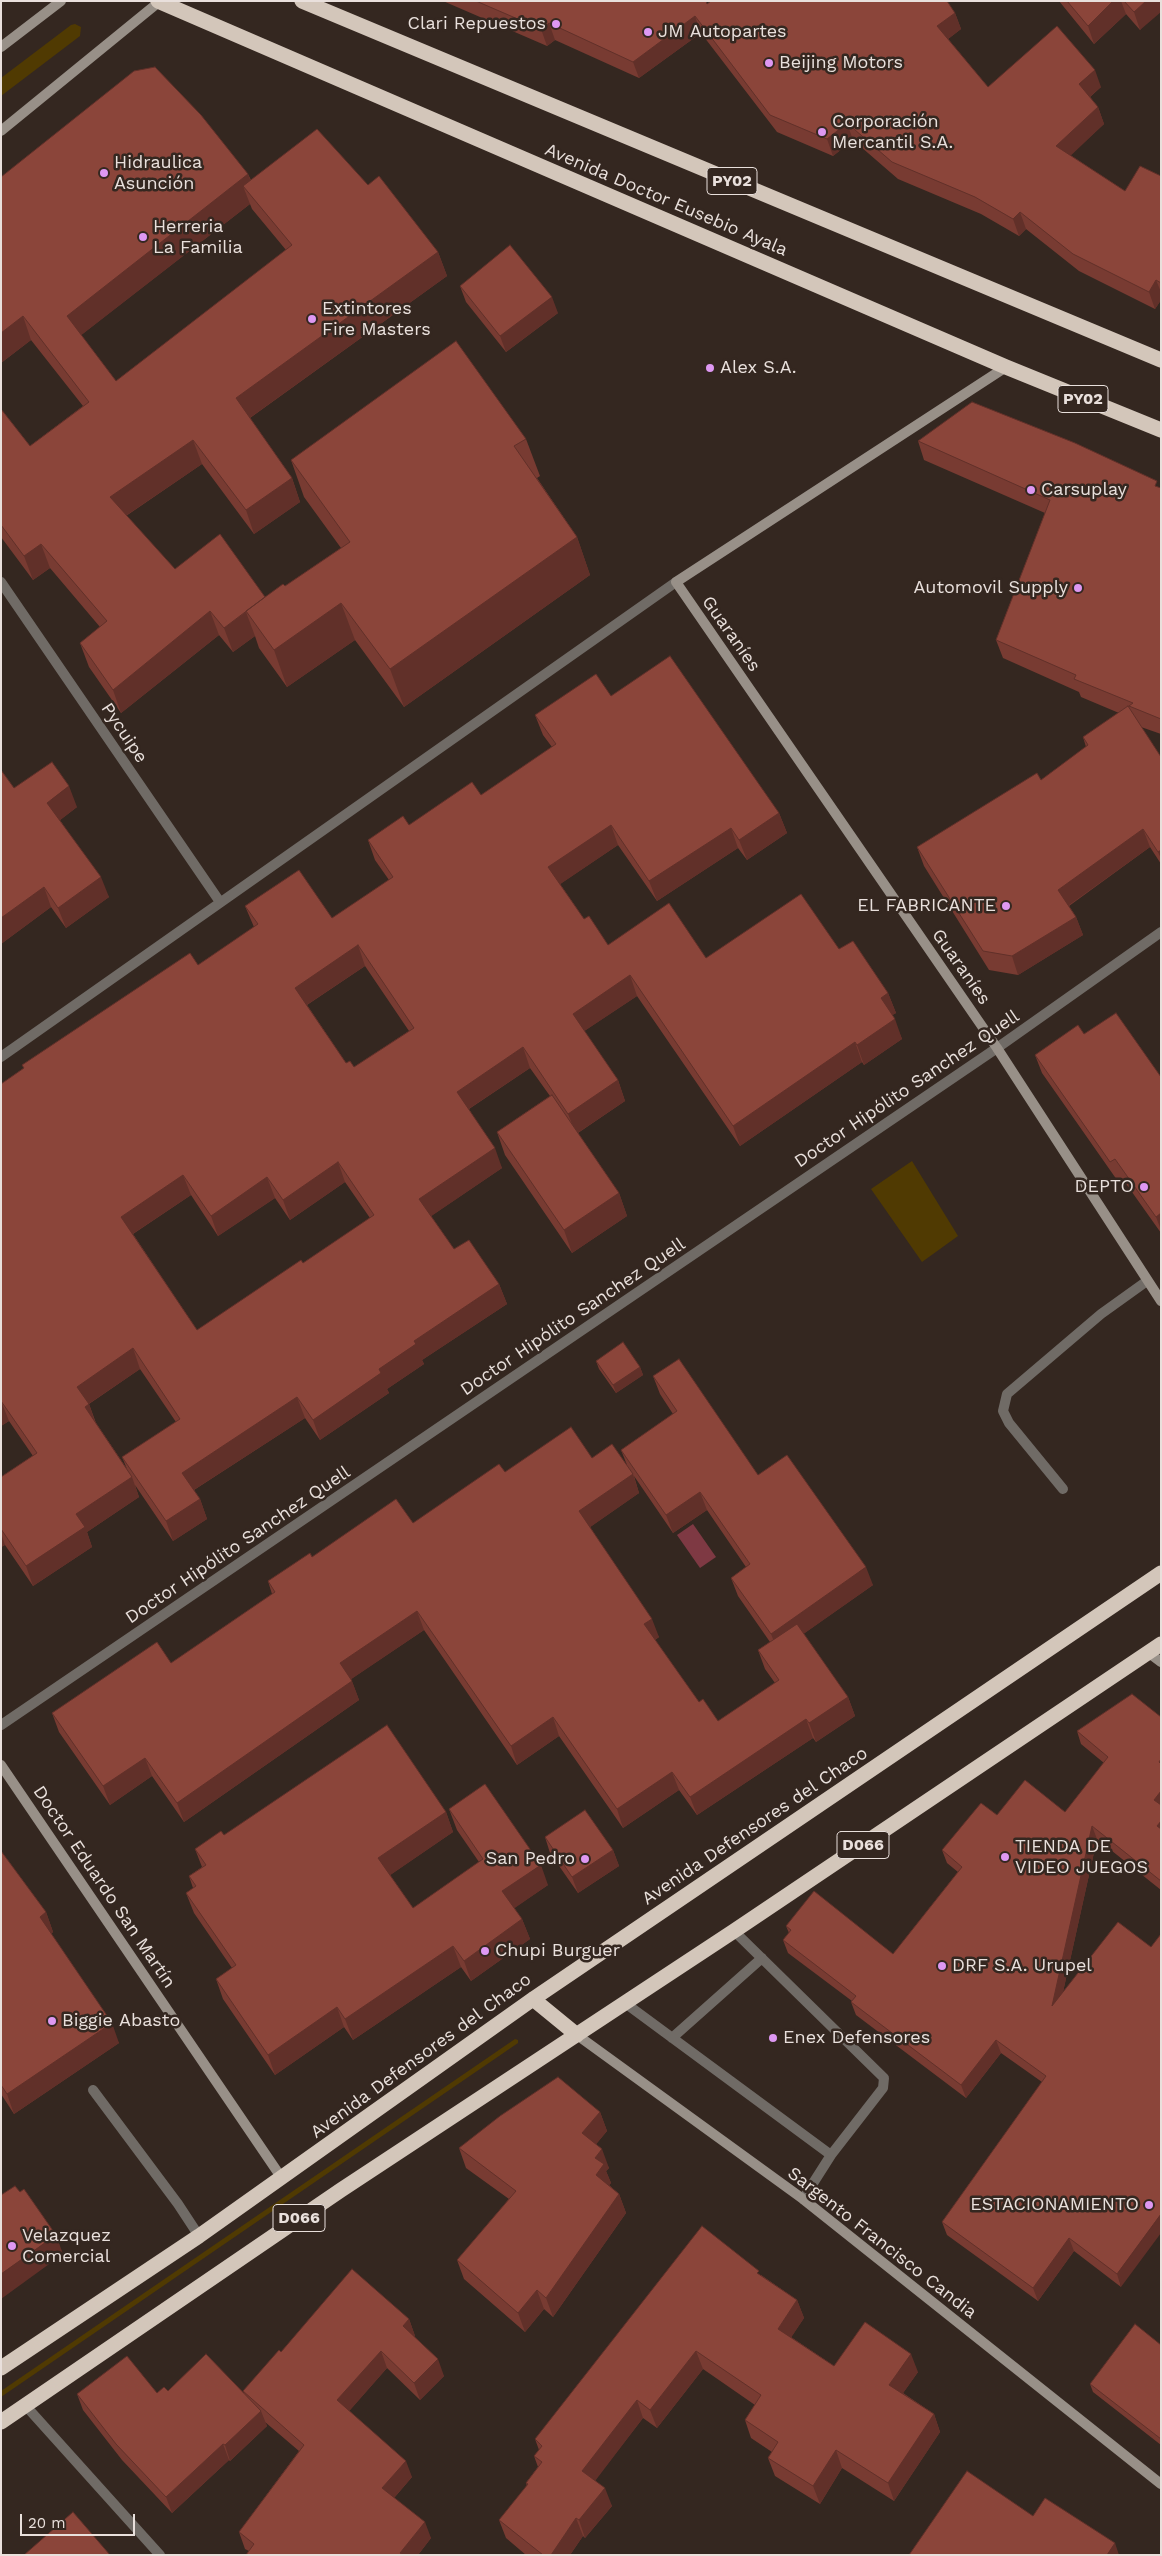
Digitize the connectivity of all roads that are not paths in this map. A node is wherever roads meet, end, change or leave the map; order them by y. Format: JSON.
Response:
{"nodes":[{"id":1,"x":61,"y":1,"type":"edge"},
{"id":2,"x":302,"y":1,"type":"edge"},
{"id":3,"x":158,"y":2,"type":"edge"},
{"id":4,"x":1,"y":47,"type":"edge"},
{"id":5,"x":1,"y":131,"type":"edge"},
{"id":6,"x":1161,"y":360,"type":"edge"},
{"id":7,"x":1006,"y":367,"type":"junction"},
{"id":8,"x":1161,"y":430,"type":"edge"},
{"id":9,"x":1,"y":582,"type":"edge"},
{"id":10,"x":676,"y":582,"type":"junction"},
{"id":11,"x":220,"y":902,"type":"junction"},
{"id":12,"x":1161,"y":932,"type":"edge"},
{"id":13,"x":997,"y":1048,"type":"junction"},
{"id":14,"x":1,"y":1057,"type":"edge"},
{"id":15,"x":1148,"y":1281,"type":"junction"},
{"id":16,"x":1161,"y":1301,"type":"edge"},
{"id":17,"x":1063,"y":1489,"type":"dead end"},
{"id":18,"x":1161,"y":1573,"type":"edge"},
{"id":19,"x":1157,"y":1653,"type":"edge"},
{"id":20,"x":1,"y":1725,"type":"edge"},
{"id":21,"x":1,"y":1765,"type":"edge"},
{"id":22,"x":734,"y":1931,"type":"junction"},
{"id":23,"x":762,"y":1958,"type":"junction"},
{"id":24,"x":533,"y":1999,"type":"junction"},
{"id":25,"x":625,"y":2002,"type":"junction"},
{"id":26,"x":577,"y":2035,"type":"junction"},
{"id":27,"x":672,"y":2038,"type":"junction"},
{"id":28,"x":93,"y":2090,"type":"dead end"},
{"id":29,"x":831,"y":2155,"type":"junction"},
{"id":30,"x":281,"y":2177,"type":"junction"},
{"id":31,"x":802,"y":2199,"type":"junction"},
{"id":32,"x":199,"y":2236,"type":"junction"},
{"id":33,"x":1,"y":2368,"type":"edge"},
{"id":34,"x":25,"y":2405,"type":"junction"},
{"id":35,"x":1,"y":2422,"type":"edge"},
{"id":36,"x":1161,"y":2484,"type":"edge"},
{"id":37,"x":160,"y":2555,"type":"edge"}],
"edges":[{"from":1,"to":4,"type":"street"},
{"from":2,"to":6,"type":"highway","number":"PY02"},
{"from":3,"to":5,"type":"street"},
{"from":3,"to":7,"type":"highway","name":"Avenida Doctor Eusebio Ayala","number":"PY02"},
{"from":7,"to":8,"type":"highway","name":"Avenida Doctor Eusebio Ayala","number":"PY02"},
{"from":7,"to":10,"type":"street"},
{"from":9,"to":11,"type":"street","name":"Pycuipe"},
{"from":10,"to":11,"type":"street"},
{"from":10,"to":13,"type":"street","name":"Guaraníes"},
{"from":11,"to":14,"type":"street"},
{"from":12,"to":13,"type":"street","name":"Doctor Hipólito Sanchez Quell"},
{"from":13,"to":15,"type":"street","name":"Guaraníes"},
{"from":13,"to":20,"type":"street","name":"Doctor Hipólito Sanchez Quell"},
{"from":15,"to":16,"type":"street","name":"Guaraníes"},
{"from":15,"to":17,"type":"street"},
{"from":18,"to":24,"type":"highway","name":"Avenida Defensores del Chaco","number":"D066"},
{"from":19,"to":22,"type":"highway","number":"D066"},
{"from":21,"to":30,"type":"street","name":"Doctor Eduardo San Martín"},
{"from":22,"to":23,"type":"street"},
{"from":22,"to":25,"type":"highway","number":"D066"},
{"from":23,"to":27,"type":"street"},
{"from":23,"to":29,"type":"street"},
{"from":24,"to":26,"type":"highway"},
{"from":24,"to":30,"type":"highway","name":"Avenida Defensores del Chaco","number":"D066"},
{"from":25,"to":26,"type":"highway","number":"D066"},
{"from":25,"to":27,"type":"street"},
{"from":26,"to":31,"type":"street","name":"Sargento Francisco Candia"},
{"from":26,"to":34,"type":"highway","number":"D066"},
{"from":27,"to":29,"type":"street"},
{"from":28,"to":32,"type":"street"},
{"from":29,"to":31,"type":"street"},
{"from":30,"to":32,"type":"highway","name":"Avenida Defensores del Chaco","number":"D066"},
{"from":31,"to":36,"type":"street","name":"Sargento Francisco Candia"},
{"from":32,"to":33,"type":"highway","name":"Avenida Defensores del Chaco","number":"D066"},
{"from":34,"to":35,"type":"highway","number":"D066"},
{"from":34,"to":37,"type":"street"}]}
